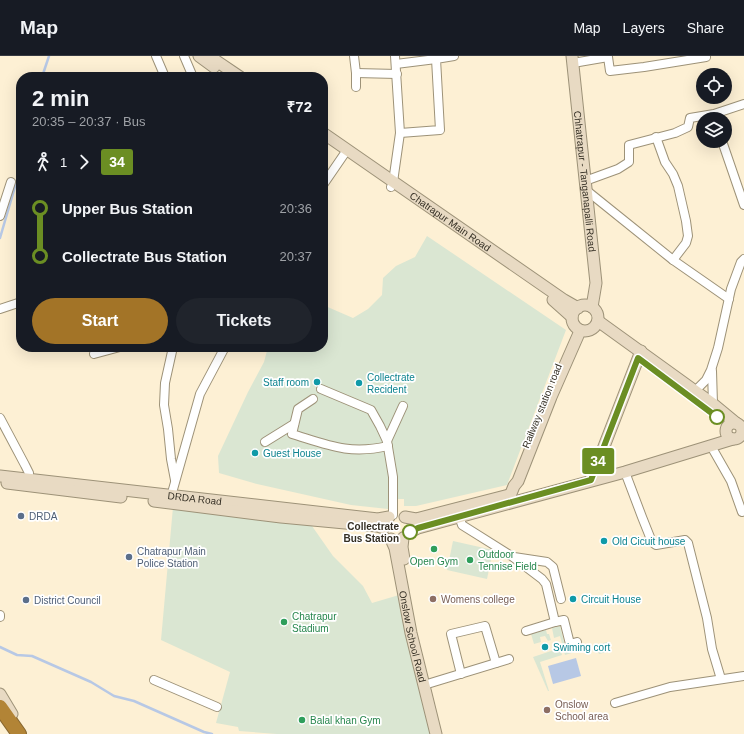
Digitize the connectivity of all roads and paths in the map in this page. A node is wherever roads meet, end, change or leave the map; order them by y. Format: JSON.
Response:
{"nodes":[{"id":1,"x":156,"y":56,"type":"edge"},
{"id":2,"x":184,"y":56,"type":"edge"},
{"id":3,"x":354,"y":56,"type":"edge"},
{"id":4,"x":454,"y":56,"type":"edge"},
{"id":5,"x":207,"y":57,"type":"edge"},
{"id":6,"x":706,"y":57,"type":"dead end"},
{"id":7,"x":436,"y":59,"type":"junction"},
{"id":8,"x":572,"y":59,"type":"edge"},
{"id":9,"x":396,"y":60,"type":"edge"},
{"id":10,"x":163,"y":72,"type":"edge"},
{"id":11,"x":191,"y":72,"type":"edge"},
{"id":12,"x":224,"y":72,"type":"edge"},
{"id":13,"x":232,"y":72,"type":"edge"},
{"id":14,"x":356,"y":72,"type":"junction"},
{"id":15,"x":397,"y":74,"type":"junction"},
{"id":16,"x":356,"y":87,"type":"dead end"},
{"id":17,"x":744,"y":104,"type":"edge"},
{"id":18,"x":725,"y":112,"type":"edge"},
{"id":19,"x":696,"y":118,"type":"edge"},
{"id":20,"x":400,"y":133,"type":"junction"},
{"id":21,"x":328,"y":137,"type":"edge"},
{"id":22,"x":656,"y":137,"type":"junction"},
{"id":23,"x":328,"y":143,"type":"edge"},
{"id":24,"x":724,"y":148,"type":"edge"},
{"id":25,"x":346,"y":152,"type":"junction"},
{"id":26,"x":328,"y":178,"type":"edge"},
{"id":27,"x":11,"y":182,"type":"dead end"},
{"id":28,"x":392,"y":184,"type":"junction"},
{"id":29,"x":586,"y":185,"type":"junction"},
{"id":30,"x":744,"y":205,"type":"edge"},
{"id":31,"x":0,"y":216,"type":"edge"},
{"id":32,"x":744,"y":259,"type":"edge"},
{"id":33,"x":673,"y":260,"type":"junction"},
{"id":34,"x":729,"y":299,"type":"junction"},
{"id":35,"x":16,"y":304,"type":"edge"},
{"id":36,"x":592,"y":307,"type":"junction"},
{"id":37,"x":0,"y":309,"type":"edge"},
{"id":38,"x":576,"y":320,"type":"junction"},
{"id":39,"x":596,"y":324,"type":"junction"},
{"id":40,"x":101,"y":352,"type":"edge"},
{"id":41,"x":172,"y":352,"type":"edge"},
{"id":42,"x":221,"y":352,"type":"edge"},
{"id":43,"x":94,"y":354,"type":"dead end"},
{"id":44,"x":640,"y":355,"type":"junction"},
{"id":45,"x":712,"y":370,"type":"junction"},
{"id":46,"x":321,"y":389,"type":"dead end"},
{"id":47,"x":695,"y":391,"type":"junction"},
{"id":48,"x":313,"y":399,"type":"dead end"},
{"id":49,"x":713,"y":404,"type":"junction"},
{"id":50,"x":403,"y":406,"type":"dead end"},
{"id":51,"x":0,"y":418,"type":"edge"},
{"id":52,"x":294,"y":424,"type":"junction"},
{"id":53,"x":735,"y":430,"type":"edge"},
{"id":54,"x":265,"y":442,"type":"dead end"},
{"id":55,"x":387,"y":443,"type":"junction"},
{"id":56,"x":711,"y":446,"type":"junction"},
{"id":57,"x":625,"y":472,"type":"junction"},
{"id":58,"x":0,"y":476,"type":"edge"},
{"id":59,"x":592,"y":477,"type":"junction"},
{"id":60,"x":28,"y":482,"type":"junction"},
{"id":61,"x":176,"y":482,"type":"junction"},
{"id":62,"x":0,"y":483,"type":"edge"},
{"id":63,"x":511,"y":494,"type":"junction"},
{"id":64,"x":170,"y":499,"type":"junction"},
{"id":65,"x":742,"y":512,"type":"dead end"},
{"id":66,"x":391,"y":516,"type":"junction"},
{"id":67,"x":459,"y":516,"type":"junction"},
{"id":68,"x":405,"y":517,"type":"junction"},
{"id":69,"x":384,"y":528,"type":"junction"},
{"id":70,"x":405,"y":536,"type":"junction"},
{"id":71,"x":391,"y":539,"type":"junction"},
{"id":72,"x":513,"y":557,"type":"junction"},
{"id":73,"x":561,"y":599,"type":"dead end"},
{"id":74,"x":555,"y":622,"type":"junction"},
{"id":75,"x":526,"y":631,"type":"dead end"},
{"id":76,"x":577,"y":642,"type":"dead end"},
{"id":77,"x":509,"y":659,"type":"dead end"},
{"id":78,"x":496,"y":663,"type":"junction"},
{"id":79,"x":461,"y":674,"type":"junction"},
{"id":80,"x":744,"y":676,"type":"edge"},
{"id":81,"x":721,"y":679,"type":"junction"},
{"id":82,"x":154,"y":680,"type":"dead end"},
{"id":83,"x":427,"y":684,"type":"junction"},
{"id":84,"x":0,"y":694,"type":"edge"},
{"id":85,"x":615,"y":703,"type":"dead end"},
{"id":86,"x":0,"y":707,"type":"edge"},
{"id":87,"x":217,"y":707,"type":"dead end"},
{"id":88,"x":19,"y":734,"type":"edge"},
{"id":89,"x":26,"y":734,"type":"edge"},
{"id":90,"x":436,"y":734,"type":"edge"},
{"id":91,"x":443,"y":734,"type":"edge"}],
"edges":[{"from":1,"to":10,"type":"street"},
{"from":2,"to":11,"type":"street"},
{"from":3,"to":14,"type":"street"},
{"from":4,"to":7,"type":"street"},
{"from":5,"to":12,"type":"main road"},
{"from":5,"to":13,"type":"main road"},
{"from":6,"to":8,"type":"street"},
{"from":7,"to":9,"type":"street"},
{"from":7,"to":20,"type":"street"},
{"from":8,"to":29,"type":"main road","name":"Chhatrapur - Tanganapalli Road"},
{"from":9,"to":15,"type":"street"},
{"from":14,"to":15,"type":"street"},
{"from":14,"to":16,"type":"street"},
{"from":15,"to":20,"type":"street"},
{"from":17,"to":18,"type":"street"},
{"from":19,"to":22,"type":"street"},
{"from":20,"to":28,"type":"street"},
{"from":21,"to":25,"type":"main road","name":"Chatrapur Main Road"},
{"from":22,"to":29,"type":"street"},
{"from":22,"to":33,"type":"street"},
{"from":23,"to":25,"type":"main road","name":"Chatrapur Main Road"},
{"from":24,"to":30,"type":"street"},
{"from":25,"to":26,"type":"street"},
{"from":25,"to":28,"type":"main road","name":"Chatrapur Main Road"},
{"from":27,"to":31,"type":"street"},
{"from":28,"to":38,"type":"main road","name":"Chatrapur Main Road"},
{"from":29,"to":33,"type":"street"},
{"from":29,"to":36,"type":"main road","name":"Chhatrapur - Tanganapalli Road"},
{"from":32,"to":34,"type":"street"},
{"from":33,"to":34,"type":"street"},
{"from":34,"to":45,"type":"street"},
{"from":35,"to":37,"type":"street"},
{"from":36,"to":38,"type":"main road"},
{"from":36,"to":39,"type":"main road"},
{"from":38,"to":39,"type":"main road"},
{"from":38,"to":63,"type":"main road","name":"Railway station road"},
{"from":39,"to":44,"type":"main road"},
{"from":40,"to":43,"type":"street"},
{"from":41,"to":61,"type":"street"},
{"from":42,"to":61,"type":"street"},
{"from":44,"to":47,"type":"main road"},
{"from":44,"to":53,"type":"main road"},
{"from":44,"to":59,"type":"main road"},
{"from":45,"to":47,"type":"street"},
{"from":45,"to":49,"type":"street"},
{"from":46,"to":55,"type":"street"},
{"from":47,"to":49,"type":"main road"},
{"from":48,"to":52,"type":"street"},
{"from":49,"to":53,"type":"main road"},
{"from":50,"to":55,"type":"street"},
{"from":51,"to":60,"type":"street"},
{"from":52,"to":54,"type":"street"},
{"from":52,"to":55,"type":"street"},
{"from":53,"to":56,"type":"main road"},
{"from":53,"to":59,"type":"main road"},
{"from":55,"to":66,"type":"street"},
{"from":56,"to":57,"type":"main road"},
{"from":56,"to":65,"type":"street"},
{"from":57,"to":59,"type":"main road"},
{"from":57,"to":81,"type":"street"},
{"from":58,"to":60,"type":"main road","name":"DRDA Road"},
{"from":59,"to":63,"type":"main road"},
{"from":59,"to":63,"type":"main road"},
{"from":60,"to":62,"type":"main road","name":"DRDA Road"},
{"from":60,"to":64,"type":"main road","name":"DRDA Road"},
{"from":61,"to":64,"type":"street"},
{"from":63,"to":67,"type":"main road"},
{"from":63,"to":68,"type":"main road"},
{"from":64,"to":66,"type":"main road","name":"DRDA Road"},
{"from":64,"to":69,"type":"main road","name":"DRDA Road"},
{"from":66,"to":68,"type":"main road"},
{"from":66,"to":69,"type":"main road"},
{"from":67,"to":70,"type":"main road"},
{"from":67,"to":72,"type":"street"},
{"from":68,"to":70,"type":"main road"},
{"from":69,"to":71,"type":"main road"},
{"from":70,"to":71,"type":"main road"},
{"from":70,"to":83,"type":"main road","name":"Onslow School Road"},
{"from":71,"to":83,"type":"main road","name":"Onslow School Road"},
{"from":72,"to":73,"type":"street"},
{"from":72,"to":74,"type":"street"},
{"from":74,"to":75,"type":"street"},
{"from":74,"to":76,"type":"street"},
{"from":77,"to":78,"type":"street"},
{"from":78,"to":79,"type":"street"},
{"from":78,"to":79,"type":"street"},
{"from":79,"to":83,"type":"street"},
{"from":80,"to":81,"type":"street"},
{"from":81,"to":85,"type":"street"},
{"from":82,"to":87,"type":"street"},
{"from":83,"to":90,"type":"main road","name":"Onslow School Road"},
{"from":83,"to":91,"type":"main road","name":"Onslow School Road"},
{"from":84,"to":89,"type":"main road"},
{"from":86,"to":88,"type":"highway"}]}
